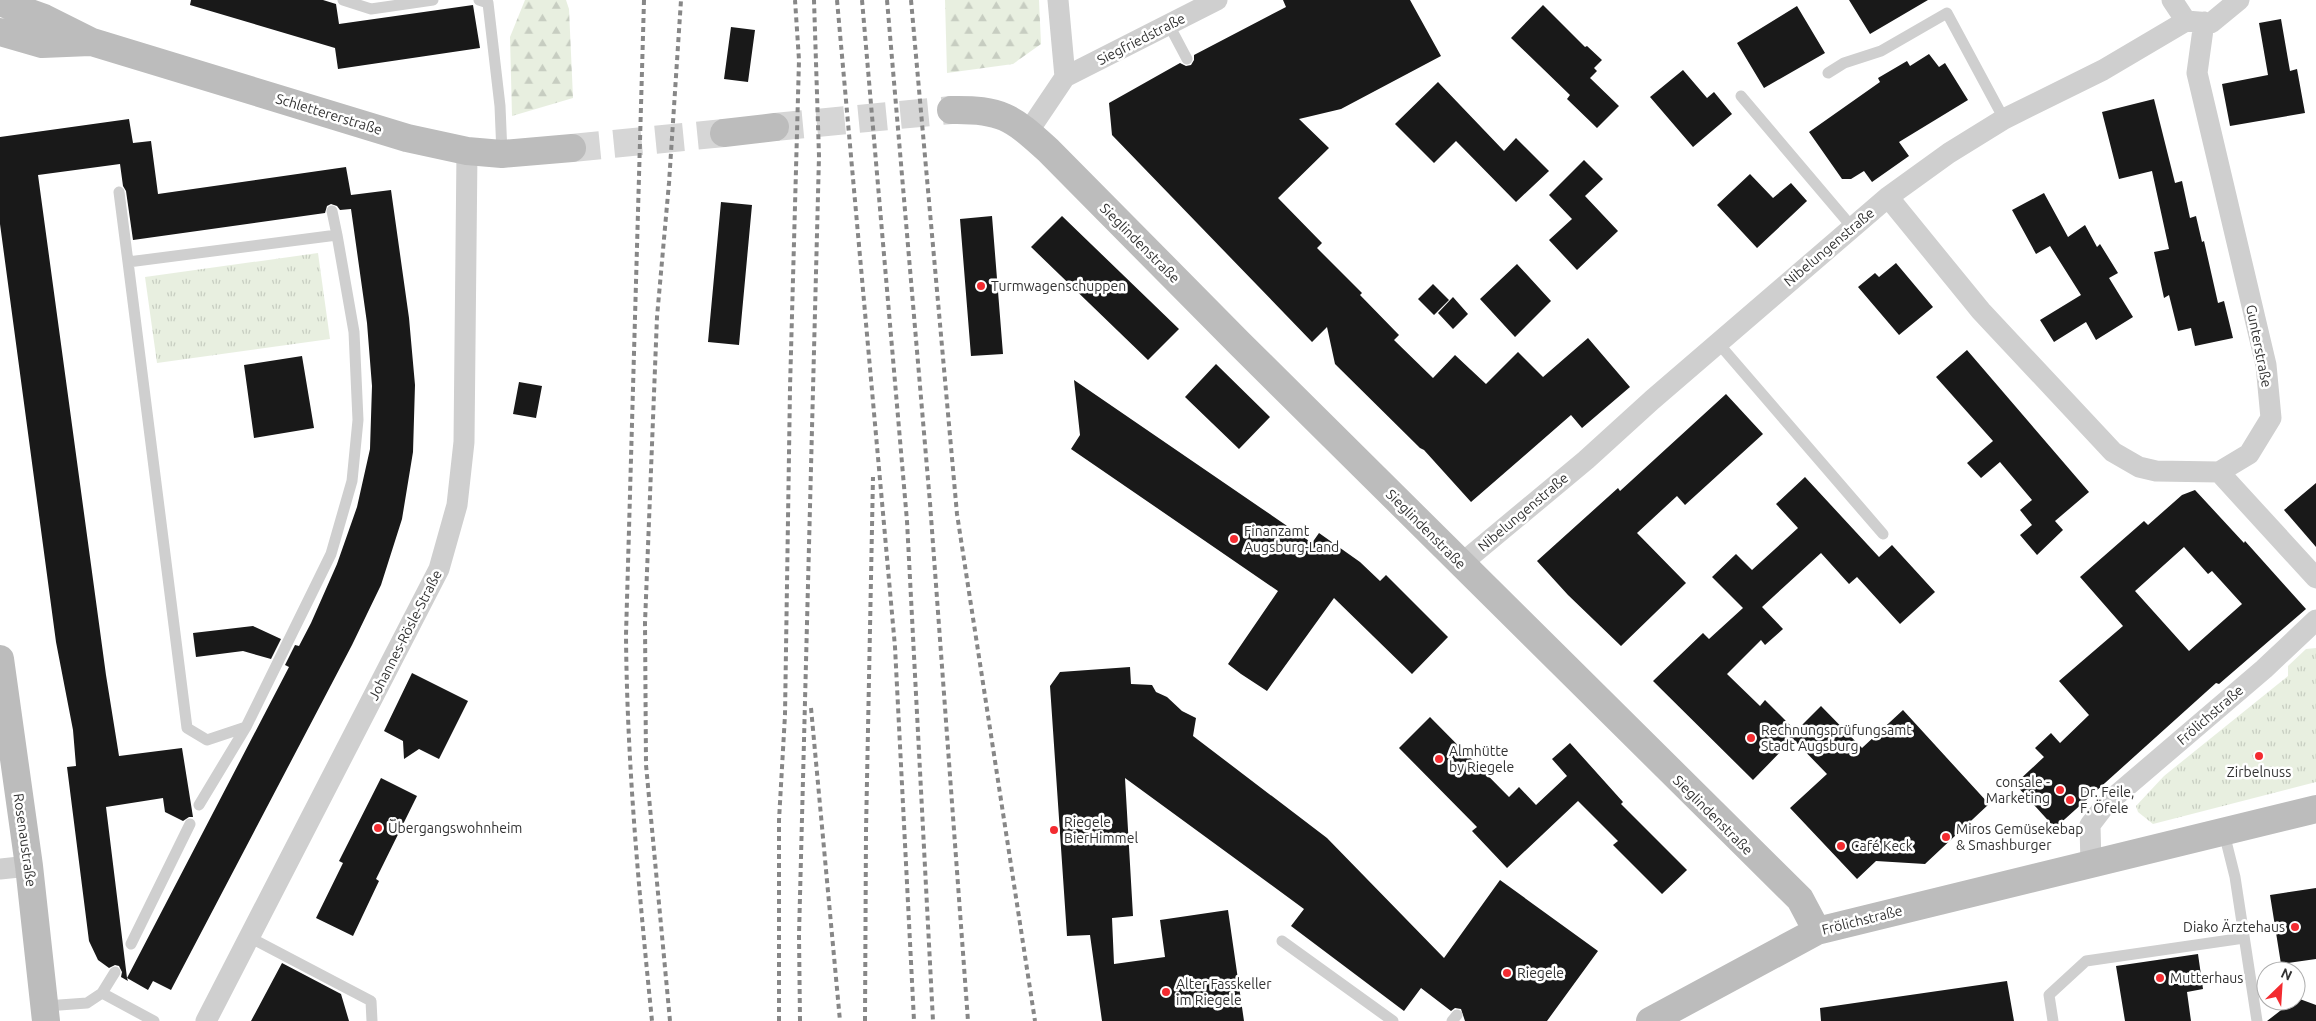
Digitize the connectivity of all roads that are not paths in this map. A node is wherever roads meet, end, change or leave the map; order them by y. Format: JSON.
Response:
{"nodes":[{"id":1,"x":343,"y":0,"type":"edge"},
{"id":2,"x":432,"y":0,"type":"edge"},
{"id":3,"x":479,"y":0,"type":"edge"},
{"id":4,"x":1058,"y":0,"type":"edge"},
{"id":5,"x":1216,"y":0,"type":"edge"},
{"id":6,"x":2172,"y":0,"type":"edge"},
{"id":7,"x":2239,"y":0,"type":"edge"},
{"id":8,"x":0,"y":2,"type":"edge"},
{"id":9,"x":2195,"y":22,"type":"junction"},
{"id":10,"x":1169,"y":25,"type":"junction"},
{"id":11,"x":0,"y":32,"type":"edge"},
{"id":12,"x":92,"y":42,"type":"junction"},
{"id":13,"x":1187,"y":59,"type":"dead end"},
{"id":14,"x":1828,"y":73,"type":"dead end"},
{"id":15,"x":1065,"y":77,"type":"junction"},
{"id":16,"x":1741,"y":96,"type":"dead end"},
{"id":17,"x":951,"y":110,"type":"tunnel mouth"},
{"id":18,"x":2004,"y":119,"type":"junction"},
{"id":19,"x":775,"y":128,"type":"tunnel mouth"},
{"id":20,"x":1028,"y":132,"type":"junction"},
{"id":21,"x":724,"y":133,"type":"tunnel mouth"},
{"id":22,"x":572,"y":148,"type":"tunnel mouth"},
{"id":23,"x":467,"y":151,"type":"junction"},
{"id":24,"x":502,"y":154,"type":"junction"},
{"id":25,"x":119,"y":192,"type":"dead end"},
{"id":26,"x":1888,"y":197,"type":"junction"},
{"id":27,"x":332,"y":211,"type":"dead end"},
{"id":28,"x":1852,"y":227,"type":"junction"},
{"id":29,"x":337,"y":236,"type":"junction"},
{"id":30,"x":128,"y":262,"type":"junction"},
{"id":31,"x":1719,"y":344,"type":"junction"},
{"id":32,"x":2219,"y":472,"type":"junction"},
{"id":33,"x":1883,"y":534,"type":"dead end"},
{"id":34,"x":1461,"y":564,"type":"junction"},
{"id":35,"x":2316,"y":578,"type":"edge"},
{"id":36,"x":2316,"y":620,"type":"edge"},
{"id":37,"x":0,"y":659,"type":"edge"},
{"id":38,"x":246,"y":727,"type":"junction"},
{"id":39,"x":199,"y":805,"type":"dead end"},
{"id":40,"x":2316,"y":809,"type":"edge"},
{"id":41,"x":190,"y":824,"type":"dead end"},
{"id":42,"x":2224,"y":832,"type":"junction"},
{"id":43,"x":2091,"y":864,"type":"junction"},
{"id":44,"x":29,"y":866,"type":"junction"},
{"id":45,"x":0,"y":869,"type":"edge"},
{"id":46,"x":1817,"y":930,"type":"junction"},
{"id":47,"x":249,"y":937,"type":"junction"},
{"id":48,"x":2244,"y":938,"type":"junction"},
{"id":49,"x":1282,"y":941,"type":"dead end"},
{"id":50,"x":131,"y":944,"type":"dead end"},
{"id":51,"x":115,"y":972,"type":"dead end"},
{"id":52,"x":102,"y":993,"type":"junction"},
{"id":53,"x":46,"y":1013,"type":"edge"},
{"id":54,"x":154,"y":1021,"type":"edge"},
{"id":55,"x":206,"y":1021,"type":"edge"},
{"id":56,"x":372,"y":1021,"type":"edge"},
{"id":57,"x":1393,"y":1021,"type":"edge"},
{"id":58,"x":1650,"y":1021,"type":"edge"},
{"id":59,"x":2053,"y":1021,"type":"edge"},
{"id":60,"x":2257,"y":1021,"type":"edge"}],
"edges":[{"from":1,"to":2,"type":"lane"},
{"from":3,"to":24,"type":"lane"},
{"from":4,"to":15,"type":"street"},
{"from":5,"to":10,"type":"street","name":"Siegfriedstraße"},
{"from":6,"to":9,"type":"street"},
{"from":7,"to":9,"type":"street","name":"Nibelungenstraße"},
{"from":8,"to":12,"type":"street","name":"Schlettererstraße"},
{"from":9,"to":18,"type":"street","name":"Nibelungenstraße"},
{"from":9,"to":32,"type":"street","name":"Gunterstraße"},
{"from":10,"to":13,"type":"lane"},
{"from":10,"to":15,"type":"street","name":"Siegfriedstraße"},
{"from":11,"to":12,"type":"street","name":"Schlettererstraße"},
{"from":12,"to":23,"type":"street","name":"Schlettererstraße"},
{"from":14,"to":18,"type":"lane"},
{"from":15,"to":20,"type":"street"},
{"from":16,"to":28,"type":"lane"},
{"from":17,"to":20,"type":"street"},
{"from":18,"to":26,"type":"street","name":"Nibelungenstraße"},
{"from":19,"to":21,"type":"street"},
{"from":20,"to":34,"type":"street","name":"Sieglindenstraße"},
{"from":22,"to":24,"type":"street","name":"Schlettererstraße"},
{"from":23,"to":24,"type":"street","name":"Schlettererstraße"},
{"from":23,"to":47,"type":"street","name":"Johannes-Rösle-Straße"},
{"from":25,"to":30,"type":"lane"},
{"from":26,"to":28,"type":"street","name":"Nibelungenstraße"},
{"from":26,"to":32,"type":"street"},
{"from":27,"to":29,"type":"lane"},
{"from":28,"to":31,"type":"street","name":"Nibelungenstraße"},
{"from":29,"to":30,"type":"lane"},
{"from":29,"to":38,"type":"lane"},
{"from":30,"to":38,"type":"lane"},
{"from":31,"to":33,"type":"lane"},
{"from":31,"to":34,"type":"street","name":"Nibelungenstraße"},
{"from":32,"to":35,"type":"street"},
{"from":34,"to":46,"type":"street","name":"Sieglindenstraße"},
{"from":36,"to":43,"type":"street","name":"Frölichstraße"},
{"from":37,"to":44,"type":"street","name":"Rosenaustraße"},
{"from":38,"to":39,"type":"lane"},
{"from":40,"to":42,"type":"street","name":"Frölichstraße"},
{"from":41,"to":50,"type":"lane"},
{"from":42,"to":43,"type":"street","name":"Frölichstraße"},
{"from":42,"to":48,"type":"lane"},
{"from":43,"to":46,"type":"street","name":"Frölichstraße"},
{"from":44,"to":45,"type":"street"},
{"from":44,"to":53,"type":"street","name":"Rosenaustraße"},
{"from":46,"to":58,"type":"street","name":"Frölichstraße"},
{"from":47,"to":55,"type":"street","name":"Johannes-Rösle-Straße"},
{"from":47,"to":56,"type":"lane"},
{"from":48,"to":59,"type":"lane"},
{"from":48,"to":60,"type":"lane"},
{"from":49,"to":57,"type":"lane"},
{"from":51,"to":52,"type":"lane"},
{"from":52,"to":53,"type":"lane"},
{"from":52,"to":54,"type":"lane"}]}
